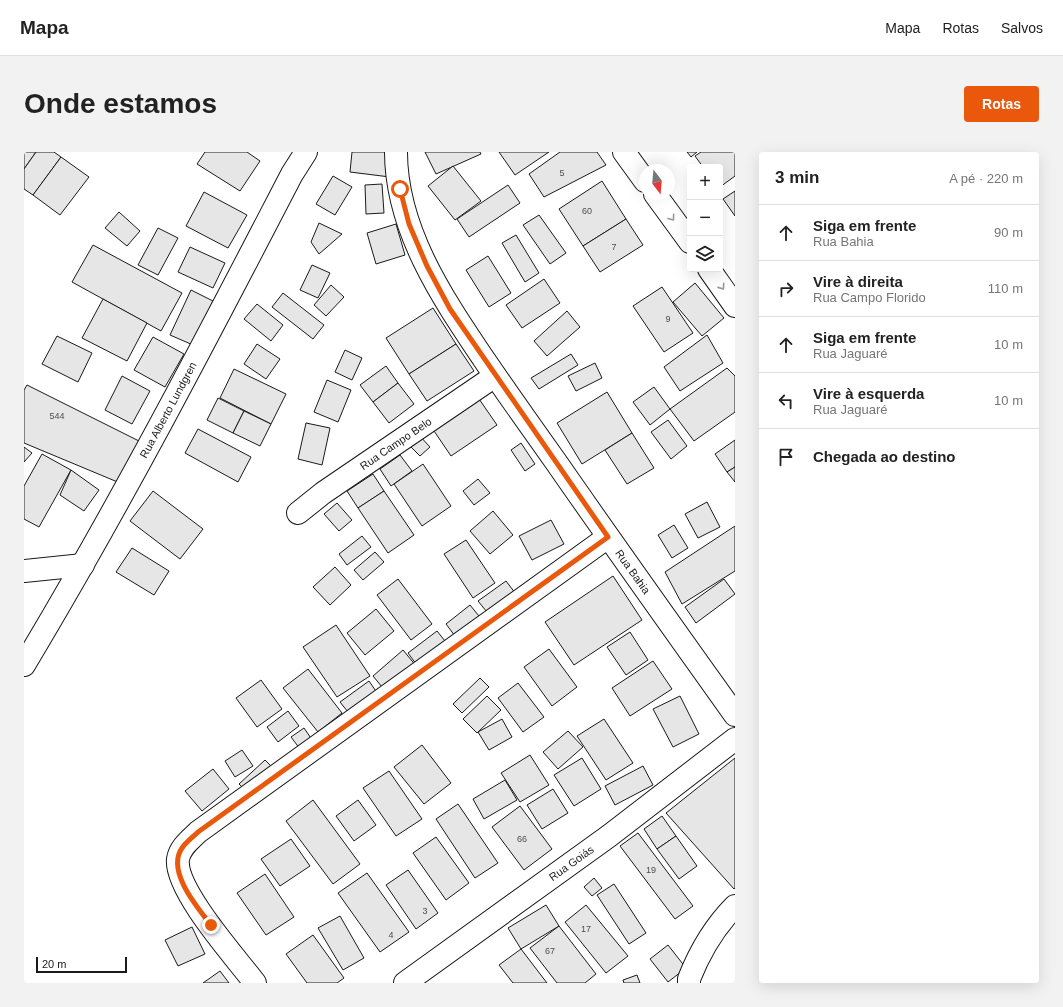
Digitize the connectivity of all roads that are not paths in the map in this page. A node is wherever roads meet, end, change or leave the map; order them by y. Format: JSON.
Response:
{"nodes":[{"id":1,"x":306,"y":152,"type":"edge"},
{"id":2,"x":396,"y":152,"type":"edge"},
{"id":3,"x":624,"y":152,"type":"edge"},
{"id":4,"x":639,"y":173,"type":"edge"},
{"id":5,"x":659,"y":200,"type":"edge"},
{"id":6,"x":687,"y":238,"type":"edge"},
{"id":7,"x":711,"y":272,"type":"edge"},
{"id":8,"x":735,"y":306,"type":"edge"},
{"id":9,"x":495,"y":376,"type":"junction"},
{"id":10,"x":298,"y":513,"type":"dead end"},
{"id":11,"x":608,"y":537,"type":"junction"},
{"id":12,"x":83,"y":565,"type":"junction"},
{"id":13,"x":24,"y":571,"type":"edge"},
{"id":14,"x":24,"y":665,"type":"edge"},
{"id":15,"x":735,"y":715,"type":"edge"},
{"id":16,"x":735,"y":739,"type":"edge"},
{"id":17,"x":735,"y":906,"type":"edge"},
{"id":18,"x":255,"y":983,"type":"edge"},
{"id":19,"x":405,"y":983,"type":"edge"},
{"id":20,"x":689,"y":983,"type":"edge"}],
"edges":[{"from":1,"to":12,"type":"street","name":"Rua Alberto Lundgren"},
{"from":2,"to":9,"type":"street","name":"Rua Bahia"},
{"from":3,"to":4,"type":"street"},
{"from":5,"to":6,"type":"street","one_way":true},
{"from":7,"to":8,"type":"street","one_way":true},
{"from":9,"to":10,"type":"street","name":"Rua Campo Belo"},
{"from":9,"to":11,"type":"street","name":"Rua Bahia"},
{"from":11,"to":15,"type":"street","name":"Rua Bahia"},
{"from":11,"to":18,"type":"street"},
{"from":12,"to":13,"type":"street"},
{"from":12,"to":14,"type":"street","name":"Rua Alberto Lundgren"},
{"from":16,"to":19,"type":"street","name":"Rua Goiás"},
{"from":17,"to":20,"type":"street"}]}
